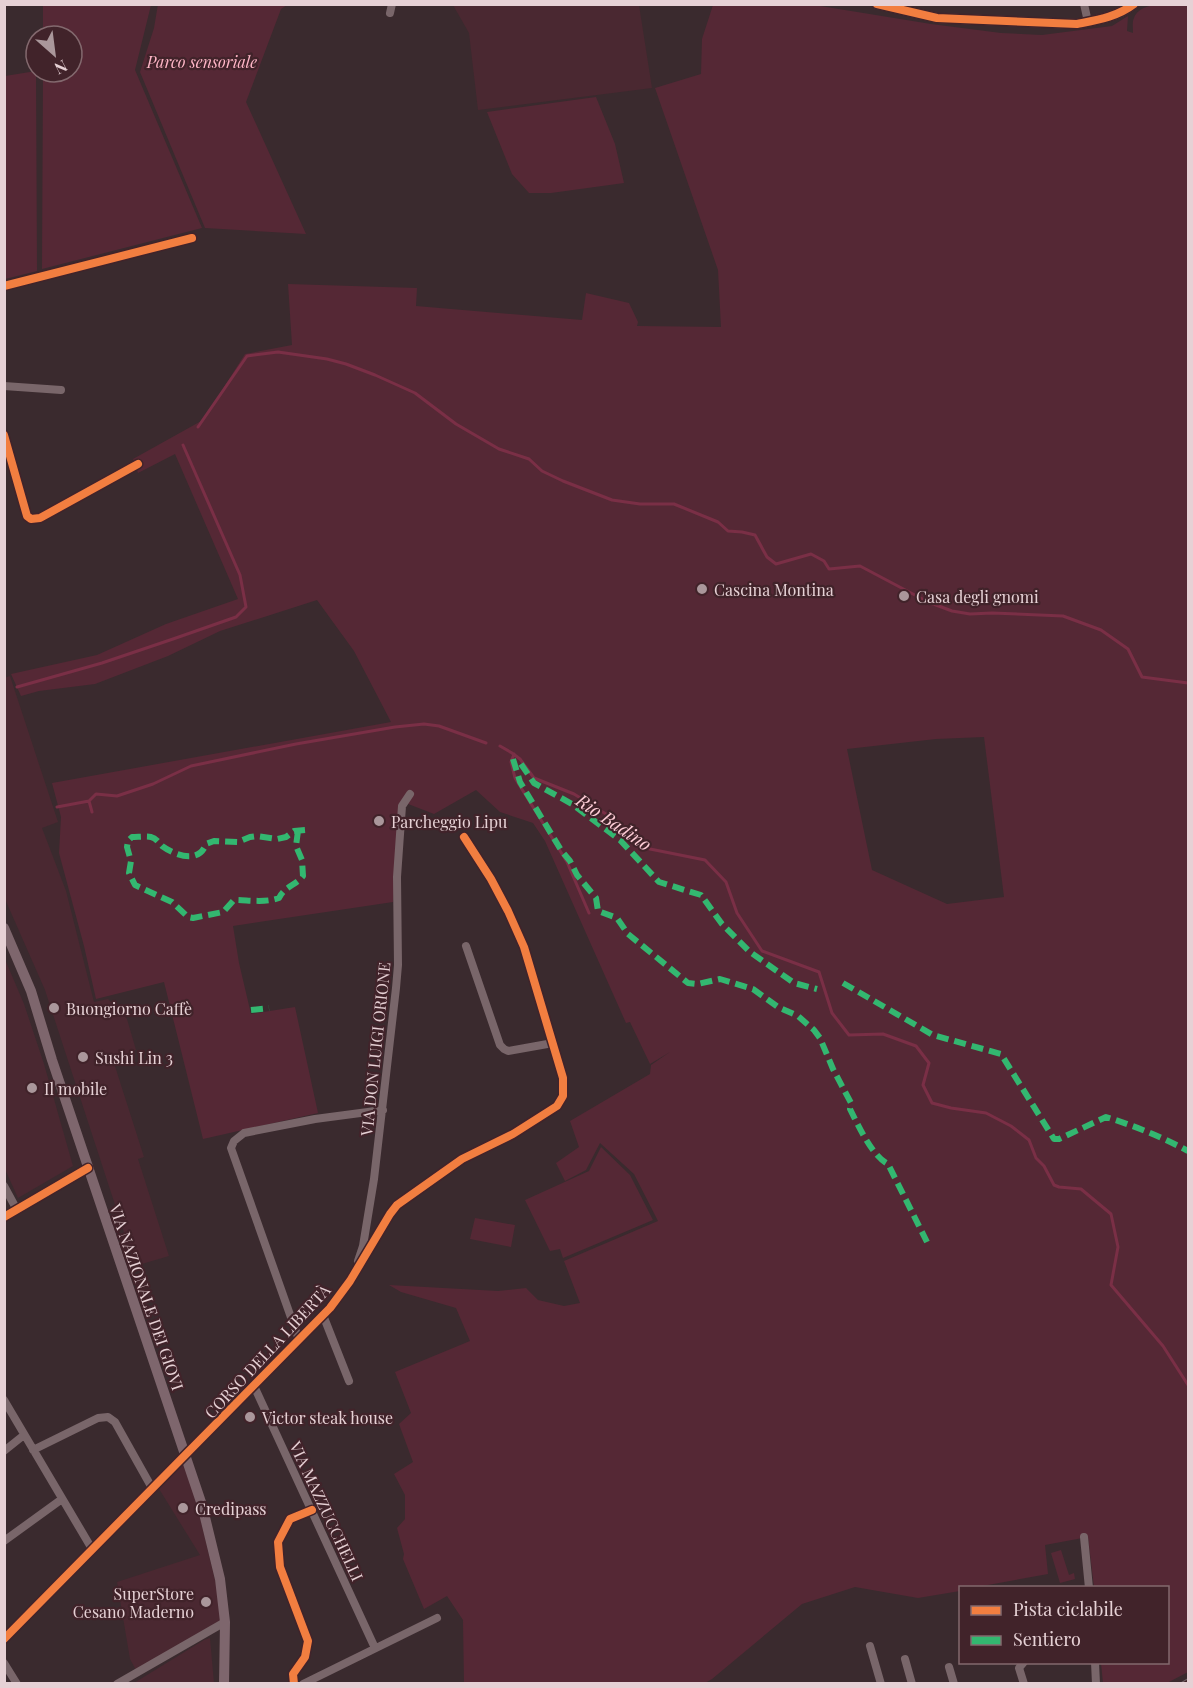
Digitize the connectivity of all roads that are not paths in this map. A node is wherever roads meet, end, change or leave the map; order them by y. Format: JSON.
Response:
{"nodes":[{"id":1,"x":392,"y":4,"type":"edge"},
{"id":2,"x":877,"y":4,"type":"edge"},
{"id":3,"x":1084,"y":4,"type":"edge"},
{"id":4,"x":1134,"y":4,"type":"edge"},
{"id":5,"x":390,"y":13,"type":"dead end"},
{"id":6,"x":1088,"y":22,"type":"junction"},
{"id":7,"x":192,"y":238,"type":"dead end"},
{"id":8,"x":4,"y":286,"type":"edge"},
{"id":9,"x":4,"y":386,"type":"edge"},
{"id":10,"x":62,"y":390,"type":"dead end"},
{"id":11,"x":4,"y":435,"type":"edge"},
{"id":12,"x":138,"y":464,"type":"dead end"},
{"id":13,"x":410,"y":794,"type":"dead end"},
{"id":14,"x":464,"y":837,"type":"dead end"},
{"id":15,"x":4,"y":928,"type":"edge"},
{"id":16,"x":466,"y":946,"type":"dead end"},
{"id":17,"x":554,"y":1043,"type":"junction"},
{"id":18,"x":382,"y":1110,"type":"junction"},
{"id":19,"x":88,"y":1168,"type":"junction"},
{"id":20,"x":4,"y":1186,"type":"edge"},
{"id":21,"x":17,"y":1210,"type":"junction"},
{"id":22,"x":4,"y":1217,"type":"edge"},
{"id":23,"x":355,"y":1271,"type":"junction"},
{"id":24,"x":323,"y":1315,"type":"junction"},
{"id":25,"x":299,"y":1340,"type":"junction"},
{"id":26,"x":349,"y":1381,"type":"dead end"},
{"id":27,"x":254,"y":1386,"type":"junction"},
{"id":28,"x":4,"y":1400,"type":"edge"},
{"id":29,"x":24,"y":1435,"type":"junction"},
{"id":30,"x":33,"y":1450,"type":"junction"},
{"id":31,"x":4,"y":1451,"type":"edge"},
{"id":32,"x":185,"y":1454,"type":"junction"},
{"id":33,"x":152,"y":1488,"type":"junction"},
{"id":34,"x":62,"y":1499,"type":"junction"},
{"id":35,"x":312,"y":1510,"type":"junction"},
{"id":36,"x":1084,"y":1537,"type":"dead end"},
{"id":37,"x":4,"y":1541,"type":"edge"},
{"id":38,"x":92,"y":1549,"type":"junction"},
{"id":39,"x":1089,"y":1586,"type":"edge"},
{"id":40,"x":437,"y":1618,"type":"dead end"},
{"id":41,"x":225,"y":1622,"type":"junction"},
{"id":42,"x":4,"y":1639,"type":"edge"},
{"id":43,"x":870,"y":1646,"type":"dead end"},
{"id":44,"x":375,"y":1648,"type":"junction"},
{"id":45,"x":905,"y":1659,"type":"dead end"},
{"id":46,"x":4,"y":1663,"type":"edge"},
{"id":47,"x":1022,"y":1664,"type":"edge"},
{"id":48,"x":1095,"y":1664,"type":"edge"},
{"id":49,"x":949,"y":1667,"type":"dead end"},
{"id":50,"x":17,"y":1683,"type":"edge"},
{"id":51,"x":117,"y":1683,"type":"edge"},
{"id":52,"x":224,"y":1683,"type":"edge"},
{"id":53,"x":294,"y":1683,"type":"edge"},
{"id":54,"x":303,"y":1683,"type":"edge"},
{"id":55,"x":881,"y":1683,"type":"edge"},
{"id":56,"x":912,"y":1683,"type":"edge"},
{"id":57,"x":954,"y":1683,"type":"edge"},
{"id":58,"x":1024,"y":1683,"type":"edge"},
{"id":59,"x":1096,"y":1683,"type":"edge"}],
"edges":[{"from":1,"to":5,"type":"street"},
{"from":2,"to":6,"type":"main road"},
{"from":3,"to":6,"type":"street"},
{"from":4,"to":6,"type":"main road"},
{"from":7,"to":8,"type":"street"},
{"from":9,"to":10,"type":"street"},
{"from":11,"to":12,"type":"street"},
{"from":13,"to":18,"type":"street","name":"VIA DON LUIGI ORIONE"},
{"from":14,"to":17,"type":"street","name":"CORSO DELLA LIBERTÀ"},
{"from":15,"to":19,"type":"main road","name":"VIA NAZIONALE DEI GIOVI"},
{"from":16,"to":17,"type":"street"},
{"from":17,"to":23,"type":"street","name":"CORSO DELLA LIBERTÀ"},
{"from":18,"to":23,"type":"street","name":"VIA DON LUIGI ORIONE"},
{"from":18,"to":25,"type":"street"},
{"from":19,"to":21,"type":"street"},
{"from":19,"to":32,"type":"main road","name":"VIA NAZIONALE DEI GIOVI"},
{"from":20,"to":21,"type":"street"},
{"from":21,"to":22,"type":"street"},
{"from":23,"to":24,"type":"street","name":"CORSO DELLA LIBERTÀ"},
{"from":24,"to":25,"type":"street","name":"CORSO DELLA LIBERTÀ"},
{"from":24,"to":26,"type":"street"},
{"from":25,"to":27,"type":"street","name":"CORSO DELLA LIBERTÀ"},
{"from":27,"to":32,"type":"street","name":"CORSO DELLA LIBERTÀ"},
{"from":27,"to":35,"type":"street","name":"VIA MAZZUCCHELLI"},
{"from":28,"to":29,"type":"street"},
{"from":29,"to":30,"type":"street"},
{"from":29,"to":31,"type":"street"},
{"from":30,"to":33,"type":"street"},
{"from":30,"to":34,"type":"street"},
{"from":32,"to":33,"type":"street","name":"CORSO DELLA LIBERTÀ"},
{"from":32,"to":41,"type":"main road","name":"VIA NAZIONALE DEI GIOVI"},
{"from":33,"to":38,"type":"street","name":"CORSO DELLA LIBERTÀ"},
{"from":34,"to":37,"type":"street"},
{"from":34,"to":38,"type":"street"},
{"from":35,"to":44,"type":"street","name":"VIA MAZZUCCHELLI"},
{"from":35,"to":53,"type":"street"},
{"from":36,"to":39,"type":"street"},
{"from":38,"to":42,"type":"street","name":"CORSO DELLA LIBERTÀ"},
{"from":40,"to":44,"type":"street"},
{"from":41,"to":51,"type":"street"},
{"from":41,"to":52,"type":"main road","name":"VIA NAZIONALE DEI GIOVI"},
{"from":43,"to":55,"type":"street"},
{"from":44,"to":54,"type":"street"},
{"from":45,"to":56,"type":"street"},
{"from":46,"to":50,"type":"street"},
{"from":47,"to":58,"type":"street"},
{"from":48,"to":59,"type":"street"},
{"from":49,"to":57,"type":"street"}]}
